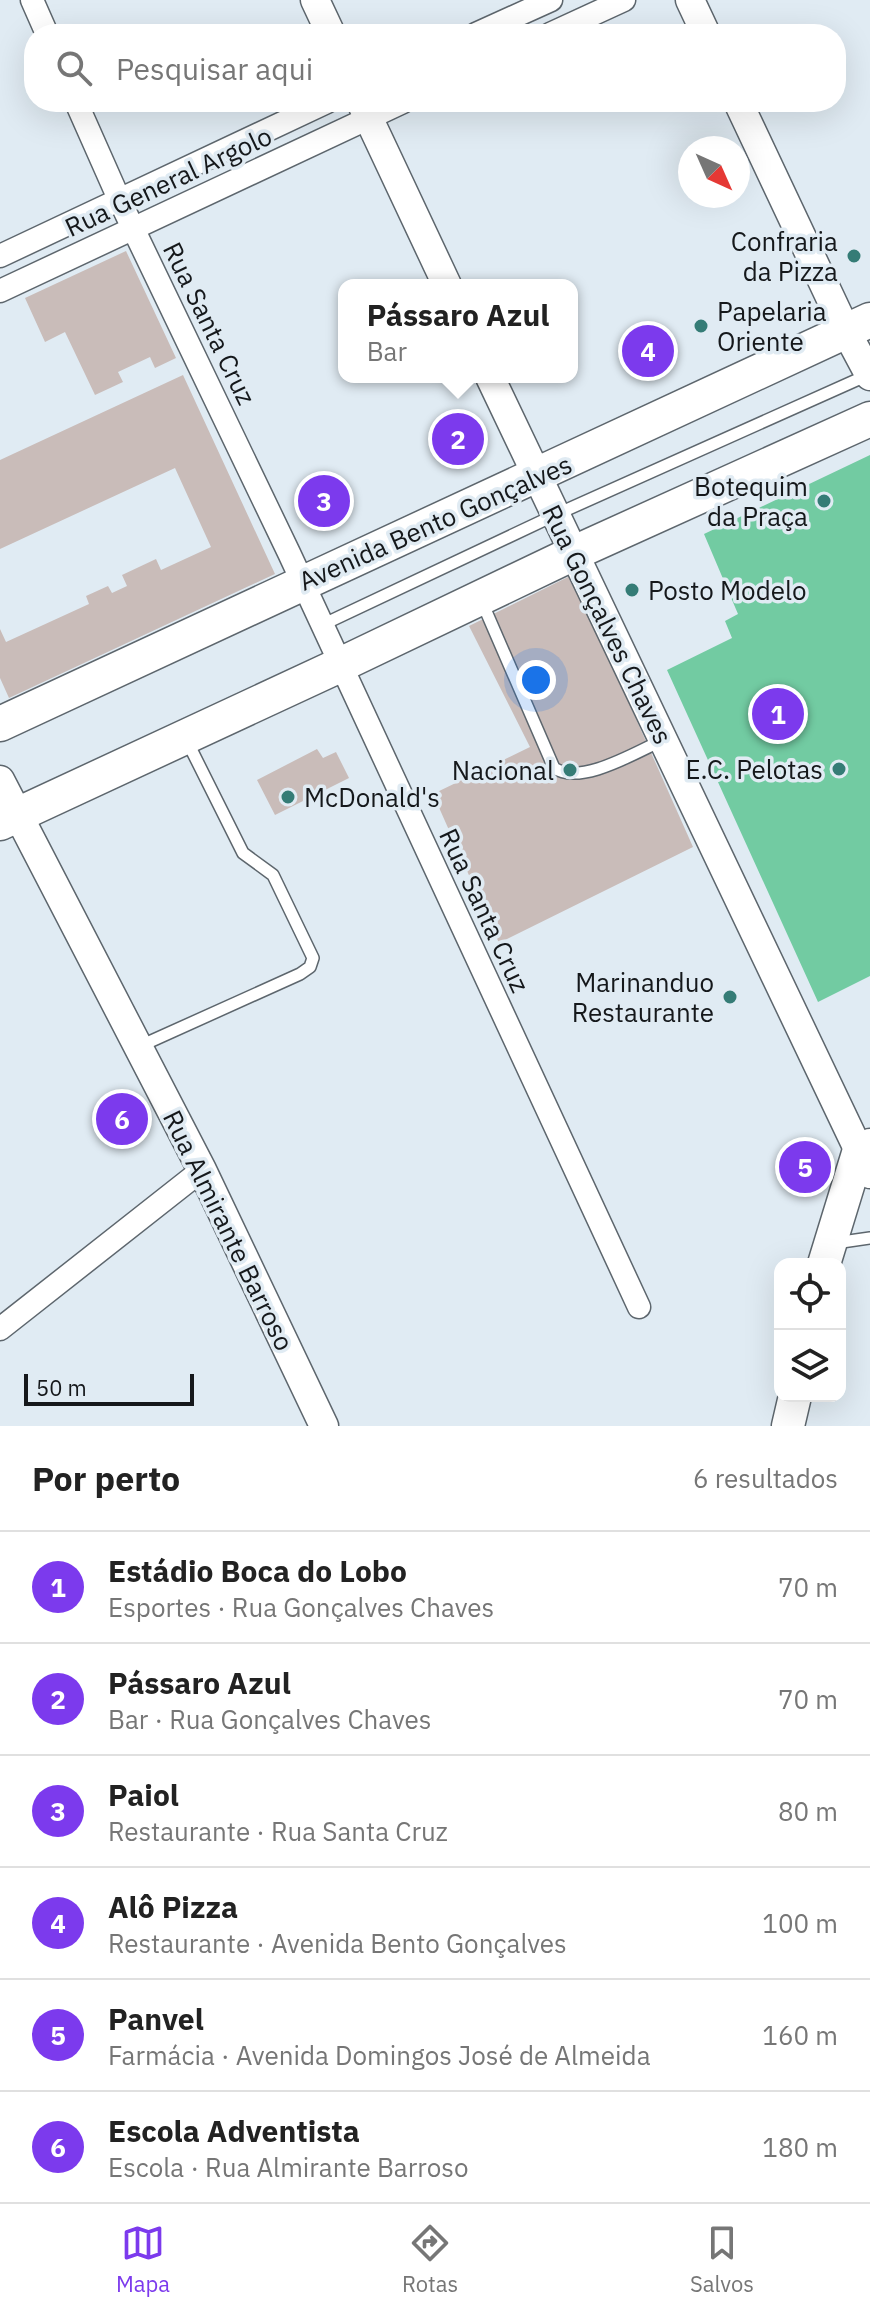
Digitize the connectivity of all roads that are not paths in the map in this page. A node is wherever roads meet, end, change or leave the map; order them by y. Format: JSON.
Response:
{"nodes":[{"id":1,"x":32,"y":0,"type":"edge"},
{"id":2,"x":315,"y":0,"type":"edge"},
{"id":3,"x":551,"y":0,"type":"edge"},
{"id":4,"x":624,"y":0,"type":"edge"},
{"id":5,"x":690,"y":0,"type":"edge"},
{"id":6,"x":43,"y":24,"type":"edge"},
{"id":7,"x":326,"y":24,"type":"edge"},
{"id":8,"x":498,"y":24,"type":"edge"},
{"id":9,"x":572,"y":24,"type":"edge"},
{"id":10,"x":701,"y":24,"type":"edge"},
{"id":11,"x":80,"y":112,"type":"edge"},
{"id":12,"x":306,"y":112,"type":"edge"},
{"id":13,"x":361,"y":112,"type":"edge"},
{"id":14,"x":366,"y":112,"type":"edge"},
{"id":15,"x":743,"y":112,"type":"edge"},
{"id":16,"x":119,"y":199,"type":"junction"},
{"id":17,"x":133,"y":227,"type":"junction"},
{"id":18,"x":0,"y":256,"type":"edge"},
{"id":19,"x":444,"y":279,"type":"edge"},
{"id":20,"x":0,"y":291,"type":"edge"},
{"id":21,"x":858,"y":325,"type":"edge"},
{"id":22,"x":870,"y":375,"type":"edge"},
{"id":23,"x":493,"y":383,"type":"edge"},
{"id":24,"x":870,"y":419,"type":"edge"},
{"id":25,"x":537,"y":477,"type":"junction"},
{"id":26,"x":555,"y":515,"type":"junction"},
{"id":27,"x":574,"y":553,"type":"junction"},
{"id":28,"x":302,"y":582,"type":"junction"},
{"id":29,"x":481,"y":598,"type":"junction"},
{"id":30,"x":322,"y":625,"type":"junction"},
{"id":31,"x":340,"y":665,"type":"junction"},
{"id":32,"x":0,"y":724,"type":"edge"},
{"id":33,"x":185,"y":737,"type":"junction"},
{"id":34,"x":663,"y":740,"type":"junction"},
{"id":35,"x":0,"y":780,"type":"edge"},
{"id":36,"x":8,"y":819,"type":"edge"},
{"id":37,"x":138,"y":1047,"type":"junction"},
{"id":38,"x":866,"y":1156,"type":"edge"},
{"id":39,"x":202,"y":1170,"type":"junction"},
{"id":40,"x":870,"y":1238,"type":"edge"},
{"id":41,"x":826,"y":1254,"type":"edge"},
{"id":42,"x":639,"y":1307,"type":"dead end"},
{"id":43,"x":0,"y":1329,"type":"edge"},
{"id":44,"x":794,"y":1402,"type":"edge"},
{"id":45,"x":324,"y":1426,"type":"edge"},
{"id":46,"x":788,"y":1426,"type":"edge"}],
"edges":[{"from":1,"to":6,"type":"street"},
{"from":2,"to":7,"type":"street"},
{"from":3,"to":8,"type":"street"},
{"from":4,"to":9,"type":"street"},
{"from":5,"to":10,"type":"street"},
{"from":11,"to":16,"type":"street","name":"Rua Santa Cruz"},
{"from":12,"to":16,"type":"street","name":"Rua General Argolo"},
{"from":13,"to":17,"type":"street","name":"Rua General Argolo"},
{"from":14,"to":19,"type":"street"},
{"from":15,"to":21,"type":"street"},
{"from":16,"to":17,"type":"street","name":"Rua Santa Cruz"},
{"from":16,"to":18,"type":"street","name":"Rua General Argolo"},
{"from":17,"to":20,"type":"street","name":"Rua General Argolo"},
{"from":17,"to":28,"type":"street","name":"Rua Santa Cruz"},
{"from":21,"to":22,"type":"street"},
{"from":21,"to":25,"type":"main road","name":"Avenida Bento Gonçalves"},
{"from":22,"to":26,"type":"lane"},
{"from":23,"to":25,"type":"street","name":"Rua Gonçalves Chaves"},
{"from":24,"to":27,"type":"main road"},
{"from":25,"to":26,"type":"street","name":"Rua Gonçalves Chaves"},
{"from":25,"to":28,"type":"main road","name":"Avenida Bento Gonçalves"},
{"from":26,"to":27,"type":"street","name":"Rua Gonçalves Chaves"},
{"from":26,"to":30,"type":"lane"},
{"from":27,"to":29,"type":"main road"},
{"from":27,"to":34,"type":"street","name":"Rua Gonçalves Chaves"},
{"from":28,"to":30,"type":"street","name":"Rua Santa Cruz"},
{"from":28,"to":32,"type":"main road","name":"Avenida Bento Gonçalves"},
{"from":29,"to":31,"type":"main road"},
{"from":29,"to":34,"type":"lane"},
{"from":30,"to":31,"type":"street","name":"Rua Santa Cruz"},
{"from":31,"to":33,"type":"main road"},
{"from":31,"to":42,"type":"street","name":"Rua Santa Cruz"},
{"from":33,"to":36,"type":"main road"},
{"from":33,"to":37,"type":"lane"},
{"from":34,"to":38,"type":"street","name":"Rua Gonçalves Chaves"},
{"from":35,"to":36,"type":"street","name":"Rua Almirante Barroso"},
{"from":36,"to":37,"type":"street","name":"Rua Almirante Barroso"},
{"from":37,"to":39,"type":"street","name":"Rua Almirante Barroso"},
{"from":38,"to":41,"type":"main road"},
{"from":39,"to":43,"type":"street"},
{"from":39,"to":45,"type":"street","name":"Rua Almirante Barroso"},
{"from":40,"to":41,"type":"lane"},
{"from":44,"to":46,"type":"main road"}]}
